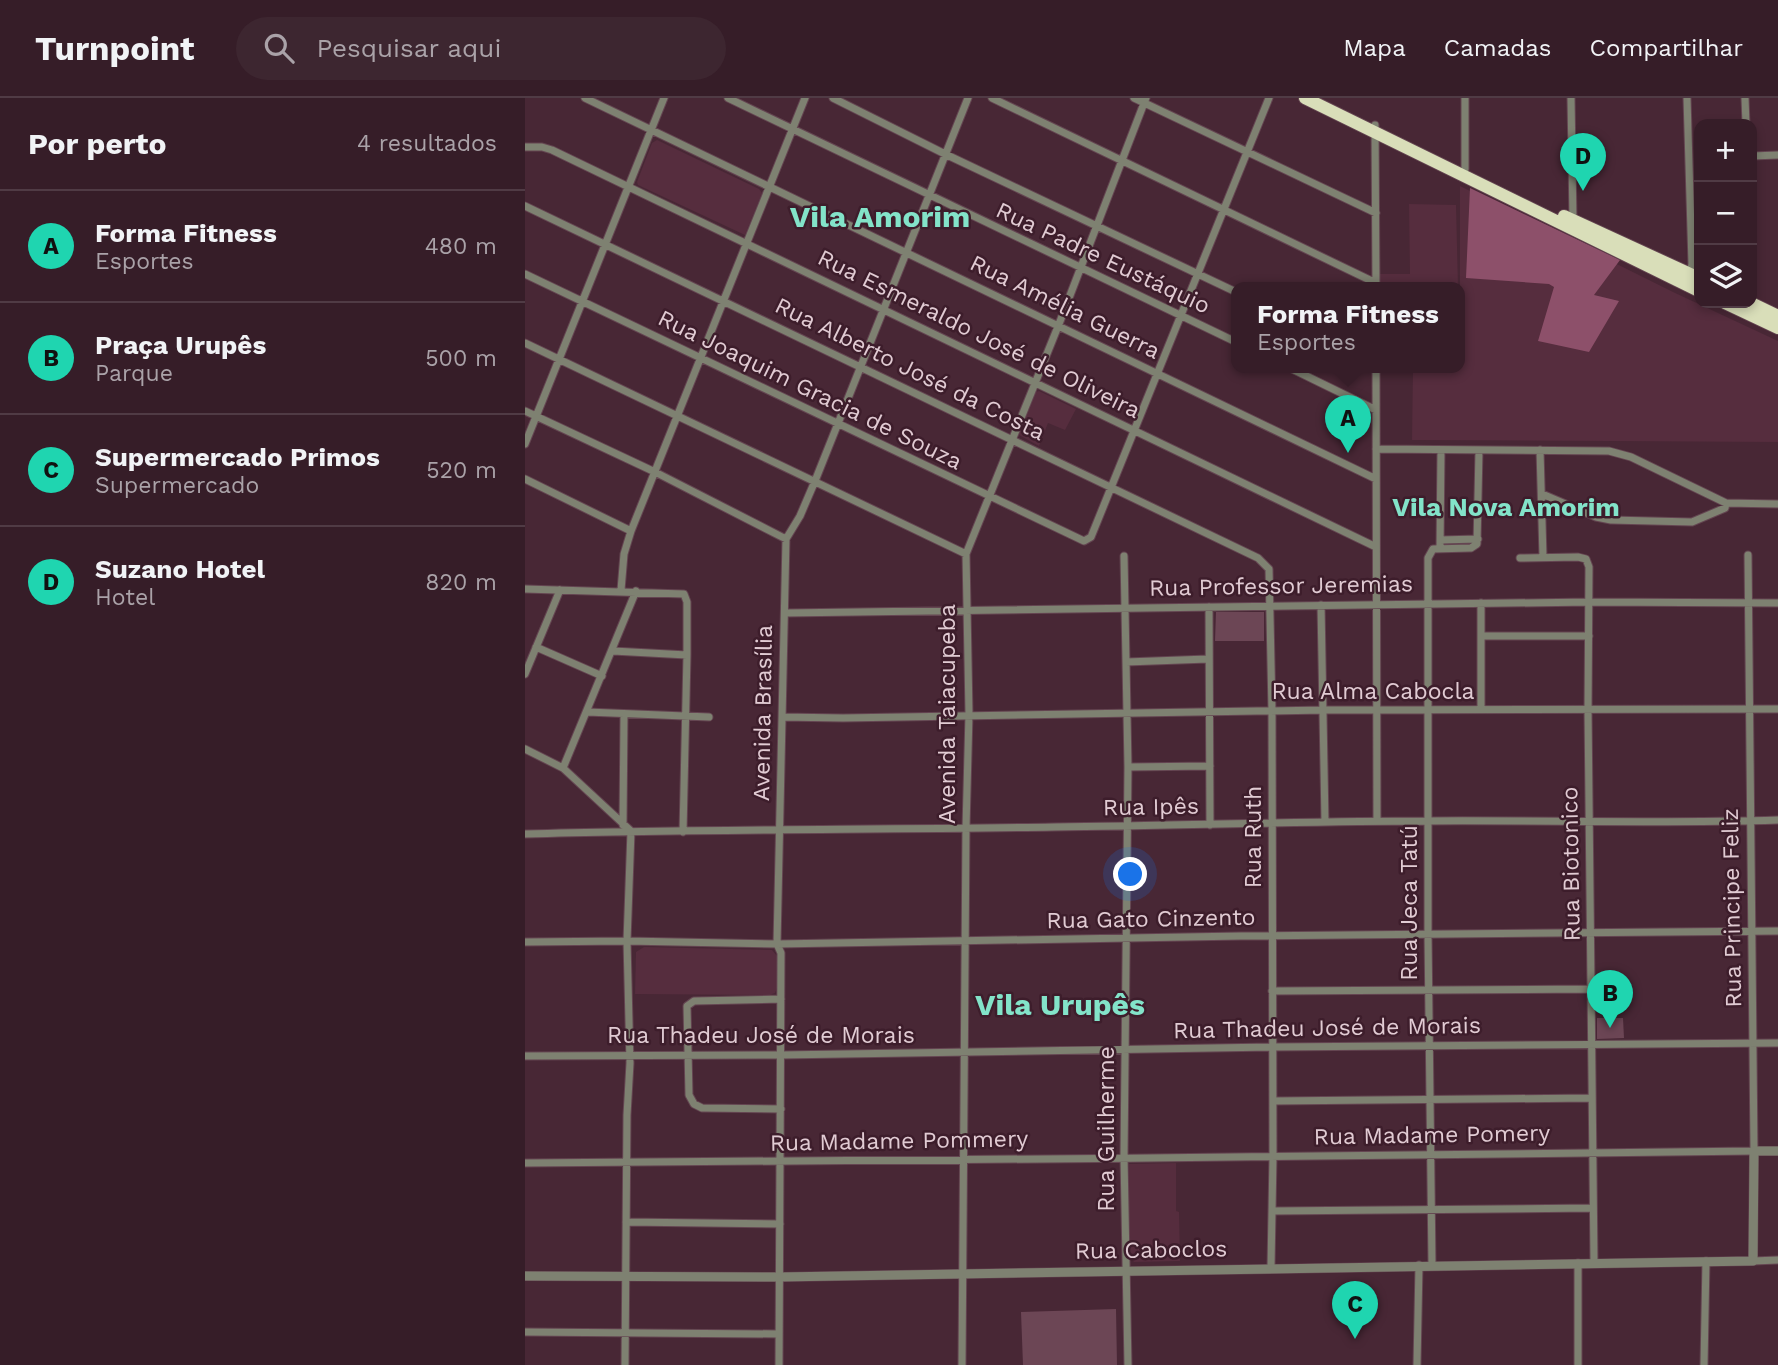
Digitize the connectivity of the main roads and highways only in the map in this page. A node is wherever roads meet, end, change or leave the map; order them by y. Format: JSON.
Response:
{"nodes":[{"id":1,"x":1304,"y":98,"type":"edge"},
{"id":2,"x":1321,"y":102,"type":"edge"},
{"id":3,"x":1375,"y":129,"type":"junction"},
{"id":4,"x":1691,"y":278,"type":"edge"},
{"id":5,"x":1757,"y":306,"type":"edge"},
{"id":6,"x":1736,"y":308,"type":"edge"},
{"id":7,"x":1778,"y":316,"type":"edge"},
{"id":8,"x":1778,"y":328,"type":"edge"}],
"edges":[{"from":1,"to":2,"type":"highway"},
{"from":2,"to":3,"type":"highway"},
{"from":2,"to":3,"type":"highway"},
{"from":3,"to":4,"type":"highway"},
{"from":3,"to":4,"type":"highway"},
{"from":5,"to":7,"type":"highway"},
{"from":6,"to":8,"type":"highway"}]}
